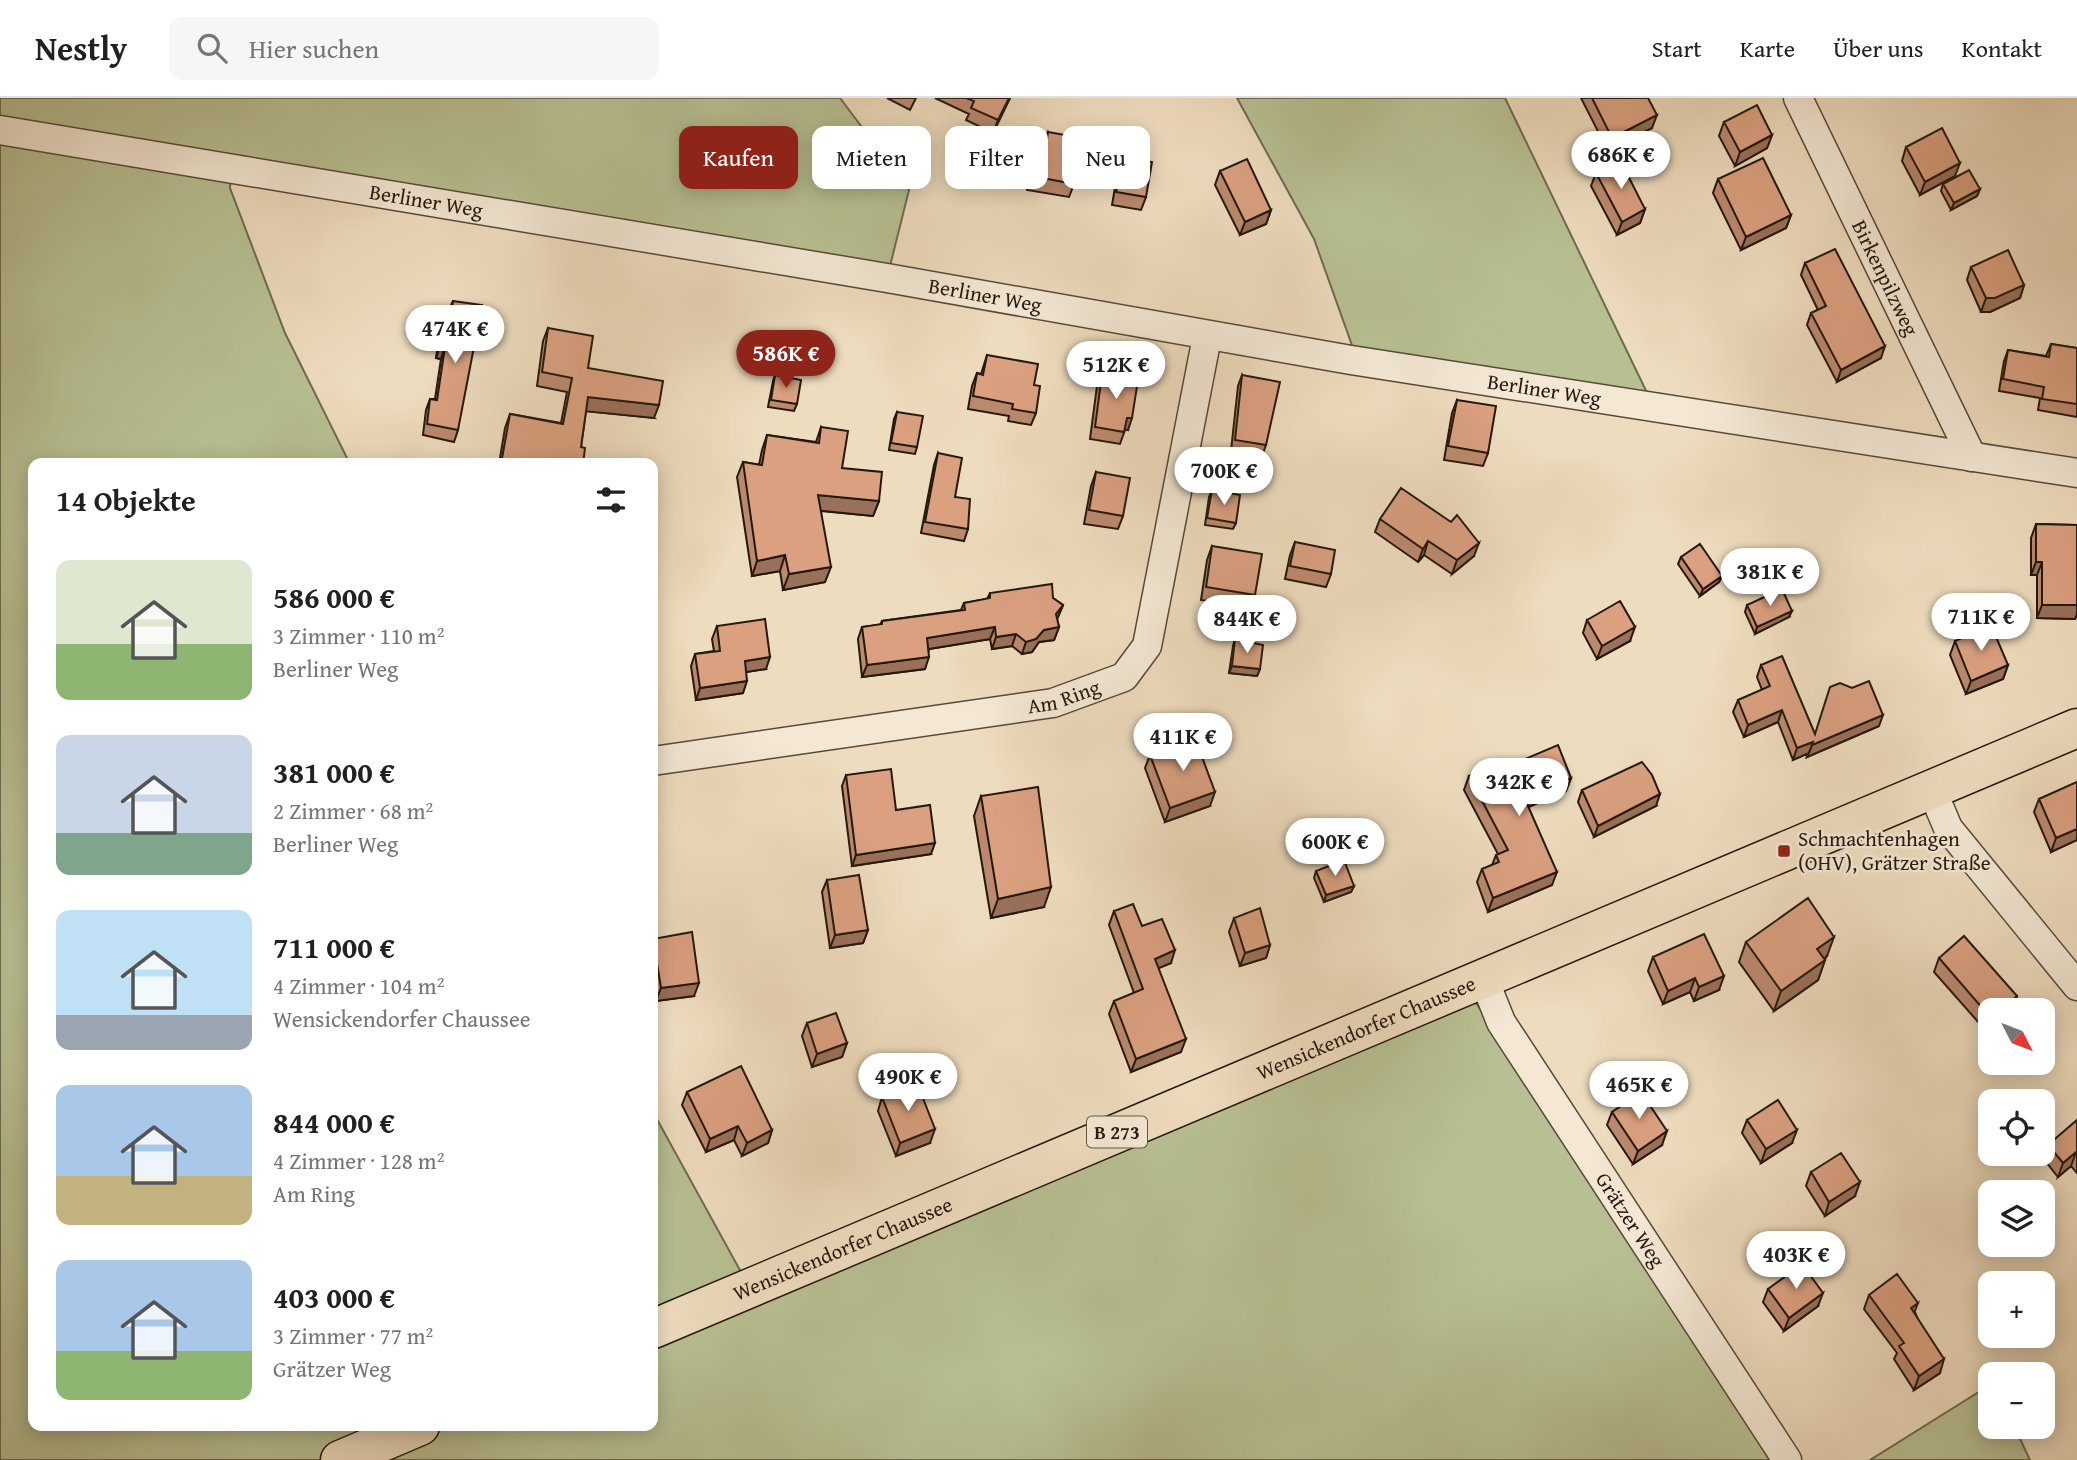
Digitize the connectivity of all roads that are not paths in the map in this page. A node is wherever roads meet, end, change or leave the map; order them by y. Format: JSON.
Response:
{"nodes":[{"id":1,"x":1798,"y":98,"type":"edge"},
{"id":2,"x":0,"y":130,"type":"edge"},
{"id":3,"x":1207,"y":337,"type":"junction"},
{"id":4,"x":1972,"y":457,"type":"junction"},
{"id":5,"x":2077,"y":473,"type":"edge"},
{"id":6,"x":2077,"y":728,"type":"edge"},
{"id":7,"x":658,"y":760,"type":"edge"},
{"id":8,"x":1932,"y":790,"type":"junction"},
{"id":9,"x":1483,"y":977,"type":"junction"},
{"id":10,"x":2077,"y":986,"type":"edge"},
{"id":11,"x":658,"y":1327,"type":"edge"},
{"id":12,"x":408,"y":1431,"type":"edge"},
{"id":13,"x":340,"y":1460,"type":"edge"},
{"id":14,"x":1787,"y":1460,"type":"edge"}],
"edges":[{"from":1,"to":4,"type":"street","name":"Birkenpilzweg"},
{"from":2,"to":3,"type":"street","name":"Berliner Weg"},
{"from":3,"to":4,"type":"street","name":"Berliner Weg"},
{"from":3,"to":7,"type":"street","name":"Am Ring"},
{"from":4,"to":5,"type":"street","name":"Berliner Weg"},
{"from":6,"to":8,"type":"main road","name":"Wensickendorfer Chaussee","number":"B 273"},
{"from":8,"to":9,"type":"main road","name":"Wensickendorfer Chaussee","number":"B 273"},
{"from":8,"to":10,"type":"street"},
{"from":9,"to":11,"type":"main road","name":"Wensickendorfer Chaussee","number":"B 273"},
{"from":9,"to":14,"type":"street","name":"Grätzer Weg"},
{"from":12,"to":13,"type":"main road"}]}
